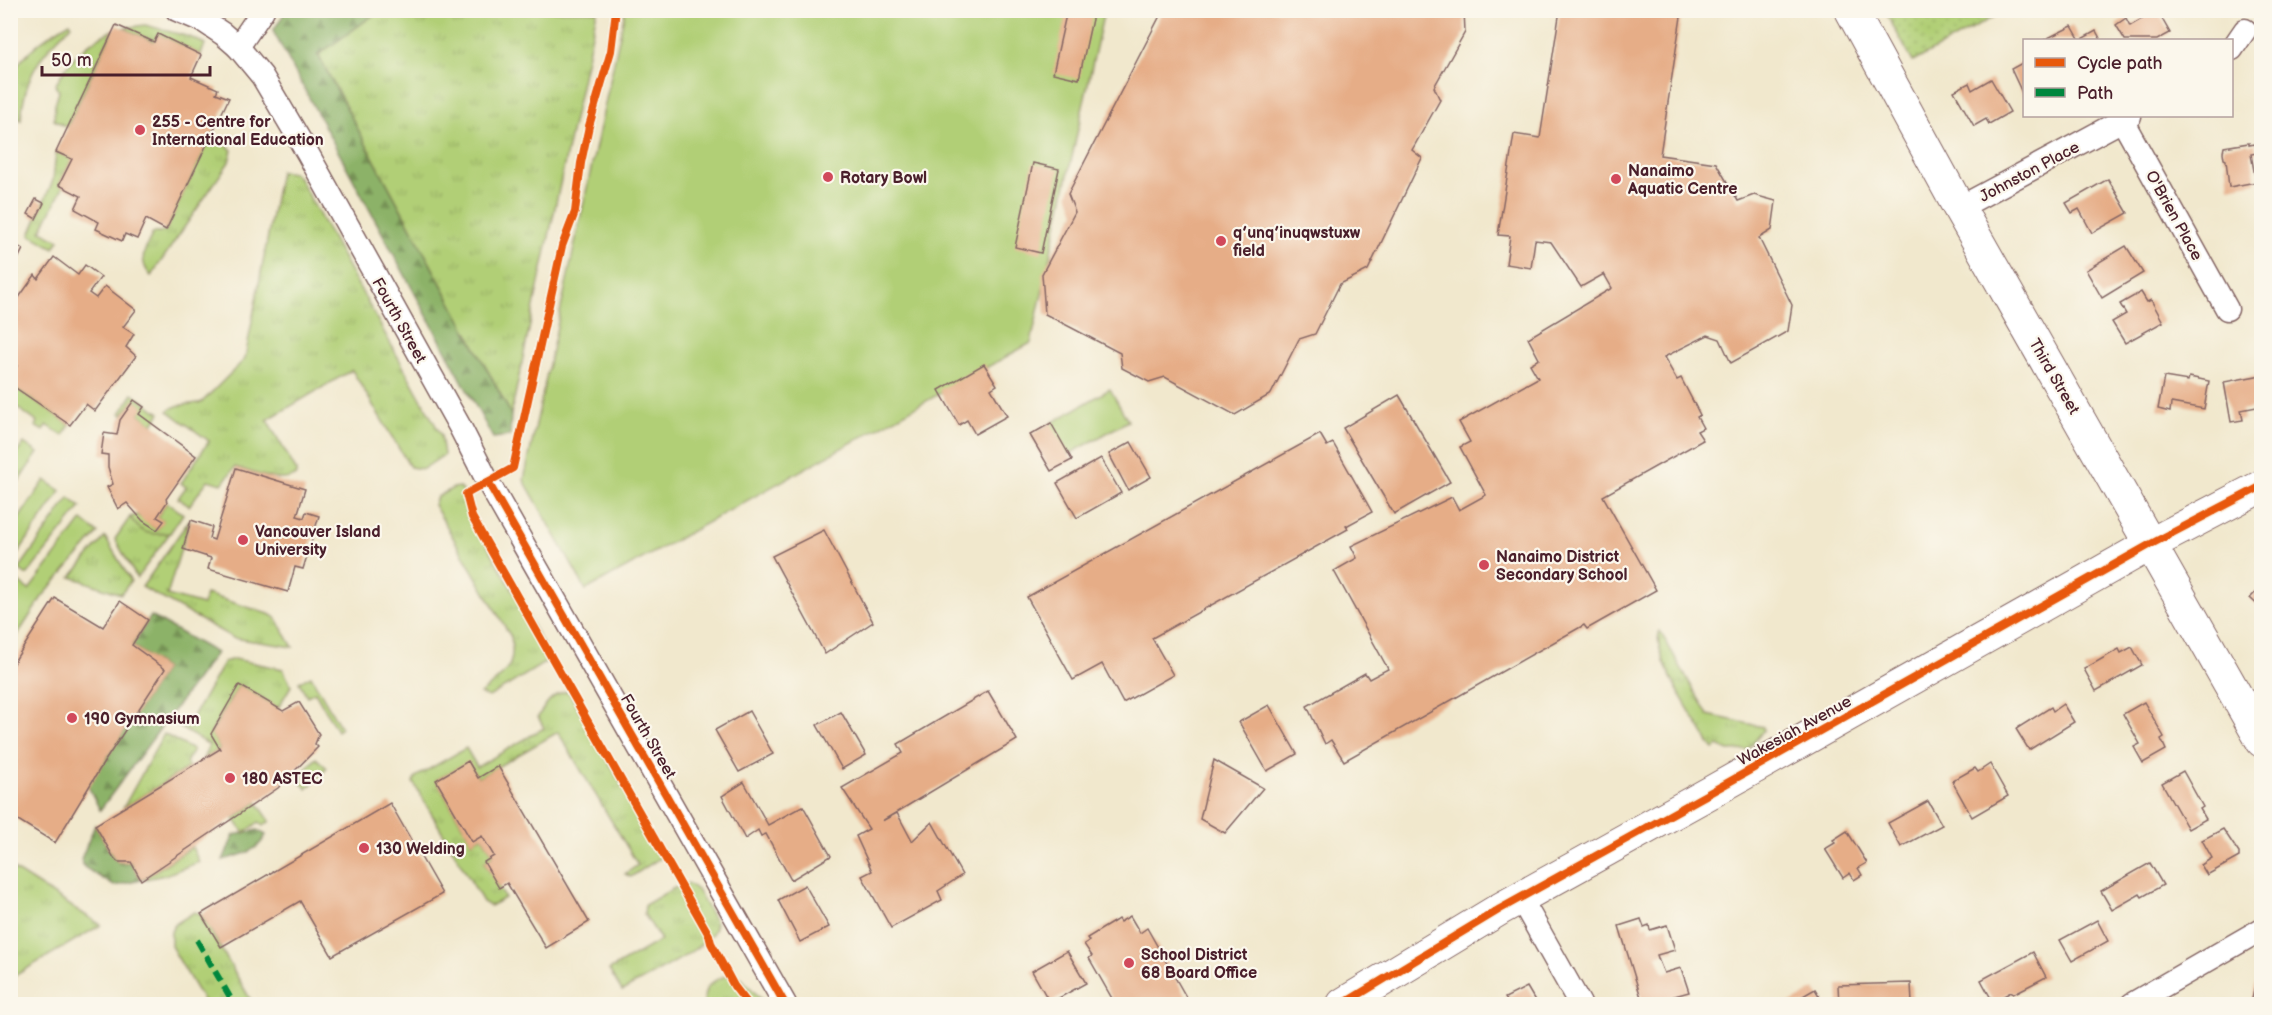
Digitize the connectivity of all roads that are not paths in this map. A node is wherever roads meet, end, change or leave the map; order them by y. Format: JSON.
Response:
{"nodes":[{"id":1,"x":177,"y":10,"type":"edge"},
{"id":2,"x":263,"y":10,"type":"edge"},
{"id":3,"x":1851,"y":10,"type":"edge"},
{"id":4,"x":2245,"y":30,"type":"dead end"},
{"id":5,"x":238,"y":47,"type":"junction"},
{"id":6,"x":2233,"y":48,"type":"edge"},
{"id":7,"x":2126,"y":118,"type":"edge"},
{"id":8,"x":1959,"y":208,"type":"junction"},
{"id":9,"x":2228,"y":309,"type":"dead end"},
{"id":10,"x":2262,"y":486,"type":"edge"},
{"id":11,"x":2151,"y":544,"type":"junction"},
{"id":12,"x":2262,"y":741,"type":"edge"},
{"id":13,"x":1520,"y":897,"type":"junction"},
{"id":14,"x":2262,"y":929,"type":"edge"},
{"id":15,"x":785,"y":1005,"type":"edge"},
{"id":16,"x":1343,"y":1005,"type":"edge"},
{"id":17,"x":1580,"y":1005,"type":"edge"},
{"id":18,"x":2132,"y":1005,"type":"edge"}],
"edges":[{"from":1,"to":5,"type":"street","name":"Fourth Street"},
{"from":2,"to":5,"type":"street"},
{"from":3,"to":8,"type":"main road","name":"Third Street"},
{"from":4,"to":6,"type":"street"},
{"from":5,"to":15,"type":"street","name":"Fourth Street"},
{"from":7,"to":8,"type":"street","name":"Johnston Place"},
{"from":7,"to":9,"type":"street","name":"O'Brien Place"},
{"from":8,"to":11,"type":"main road","name":"Third Street"},
{"from":10,"to":11,"type":"main road","name":"Wakesiah Avenue"},
{"from":11,"to":12,"type":"main road","name":"Third Street"},
{"from":11,"to":13,"type":"main road","name":"Wakesiah Avenue"},
{"from":13,"to":16,"type":"main road","name":"Wakesiah Avenue"},
{"from":13,"to":17,"type":"street"},
{"from":14,"to":18,"type":"street"}]}
